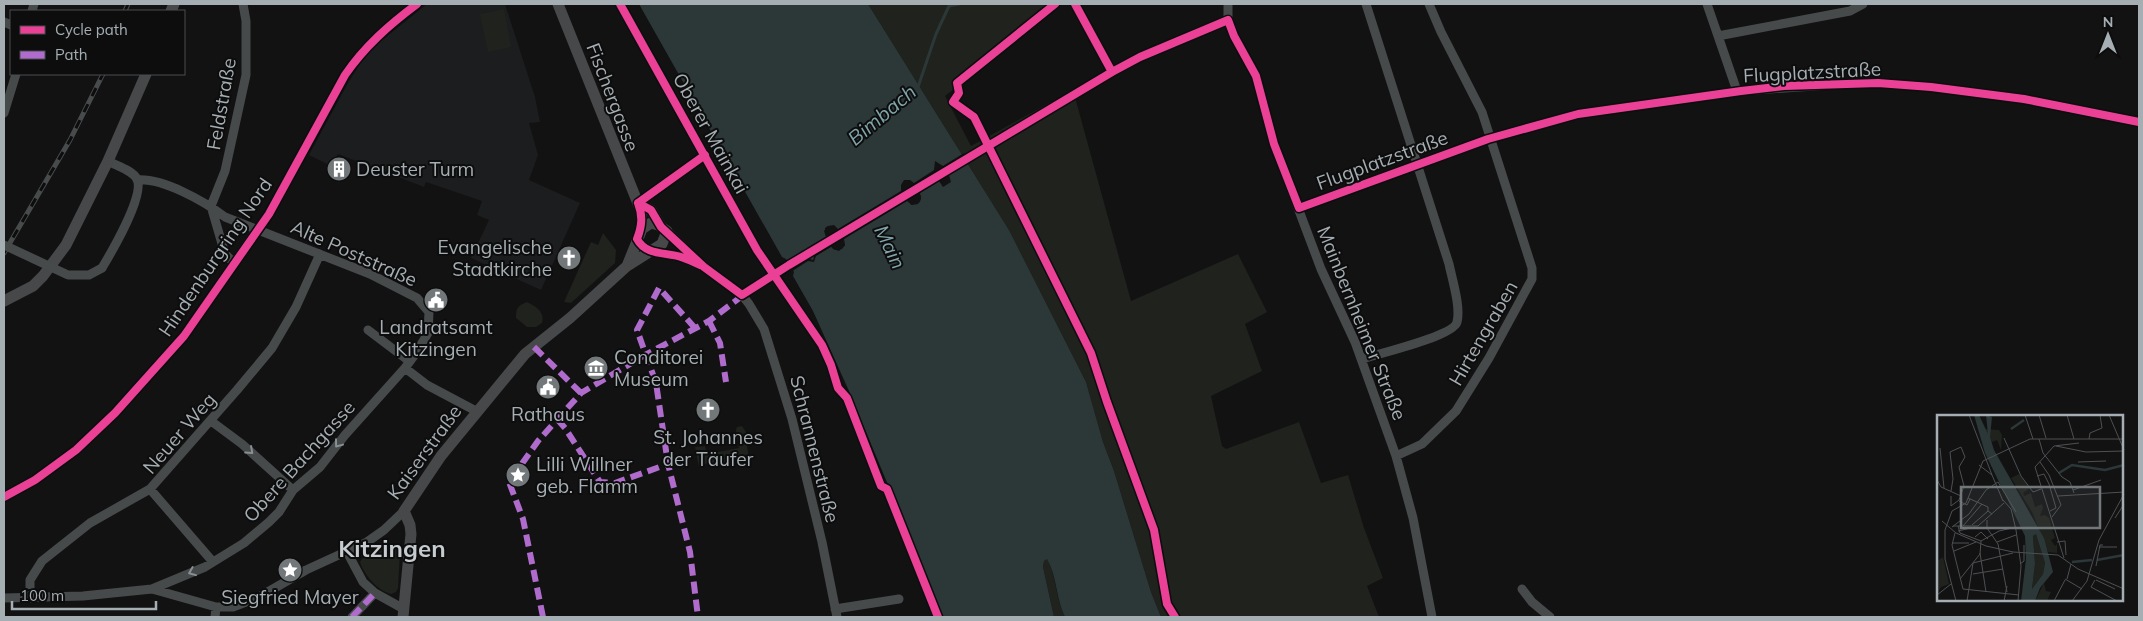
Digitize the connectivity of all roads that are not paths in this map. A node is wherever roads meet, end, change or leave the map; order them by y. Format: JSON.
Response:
{"nodes":[{"id":1,"x":242,"y":4,"type":"edge"},
{"id":2,"x":416,"y":4,"type":"edge"},
{"id":3,"x":558,"y":4,"type":"edge"},
{"id":4,"x":620,"y":4,"type":"edge"},
{"id":5,"x":1075,"y":4,"type":"edge"},
{"id":6,"x":1228,"y":4,"type":"edge"},
{"id":7,"x":1366,"y":4,"type":"edge"},
{"id":8,"x":1429,"y":4,"type":"edge"},
{"id":9,"x":1707,"y":4,"type":"edge"},
{"id":10,"x":1863,"y":4,"type":"edge"},
{"id":11,"x":1228,"y":20,"type":"junction"},
{"id":12,"x":1718,"y":36,"type":"junction"},
{"id":13,"x":16,"y":75,"type":"edge"},
{"id":14,"x":146,"y":75,"type":"edge"},
{"id":15,"x":1737,"y":91,"type":"junction"},
{"id":16,"x":4,"y":113,"type":"edge"},
{"id":17,"x":2139,"y":122,"type":"edge"},
{"id":18,"x":1490,"y":138,"type":"junction"},
{"id":19,"x":1476,"y":144,"type":"dead end"},
{"id":20,"x":705,"y":155,"type":"junction"},
{"id":21,"x":108,"y":161,"type":"junction"},
{"id":22,"x":1419,"y":165,"type":"junction"},
{"id":23,"x":137,"y":180,"type":"junction"},
{"id":24,"x":638,"y":203,"type":"junction"},
{"id":25,"x":211,"y":206,"type":"junction"},
{"id":26,"x":1299,"y":208,"type":"junction"},
{"id":27,"x":664,"y":229,"type":"junction"},
{"id":28,"x":640,"y":234,"type":"junction"},
{"id":29,"x":4,"y":245,"type":"edge"},
{"id":30,"x":652,"y":251,"type":"junction"},
{"id":31,"x":320,"y":254,"type":"junction"},
{"id":32,"x":234,"y":263,"type":"junction"},
{"id":33,"x":627,"y":266,"type":"junction"},
{"id":34,"x":704,"y":266,"type":"junction"},
{"id":35,"x":4,"y":301,"type":"edge"},
{"id":36,"x":368,"y":330,"type":"dead end"},
{"id":37,"x":1362,"y":359,"type":"junction"},
{"id":38,"x":407,"y":364,"type":"junction"},
{"id":39,"x":838,"y":388,"type":"dead end"},
{"id":40,"x":476,"y":411,"type":"junction"},
{"id":41,"x":211,"y":421,"type":"junction"},
{"id":42,"x":1396,"y":456,"type":"junction"},
{"id":43,"x":150,"y":489,"type":"junction"},
{"id":44,"x":293,"y":490,"type":"junction"},
{"id":45,"x":4,"y":497,"type":"edge"},
{"id":46,"x":404,"y":511,"type":"junction"},
{"id":47,"x":347,"y":552,"type":"junction"},
{"id":48,"x":213,"y":562,"type":"junction"},
{"id":49,"x":152,"y":589,"type":"junction"},
{"id":50,"x":1522,"y":589,"type":"dead end"},
{"id":51,"x":376,"y":593,"type":"junction"},
{"id":52,"x":4,"y":598,"type":"edge"},
{"id":53,"x":30,"y":598,"type":"junction"},
{"id":54,"x":899,"y":599,"type":"dead end"},
{"id":55,"x":402,"y":613,"type":"edge"},
{"id":56,"x":836,"y":613,"type":"edge"},
{"id":57,"x":214,"y":614,"type":"edge"},
{"id":58,"x":352,"y":617,"type":"edge"},
{"id":59,"x":1432,"y":617,"type":"edge"},
{"id":60,"x":1550,"y":617,"type":"edge"}],
"edges":[{"from":1,"to":25,"type":"street","name":"Feldstraße"},
{"from":2,"to":32,"type":"street","name":"Hindenburgring Nord","bridge":true},
{"from":3,"to":24,"type":"street","name":"Fischergasse"},
{"from":4,"to":20,"type":"street","name":"Oberer Mainkai"},
{"from":5,"to":11,"type":"street"},
{"from":6,"to":11,"type":"street"},
{"from":7,"to":22,"type":"street"},
{"from":8,"to":18,"type":"street","name":"Hirtengraben"},
{"from":9,"to":12,"type":"street"},
{"from":10,"to":12,"type":"street"},
{"from":11,"to":26,"type":"street","name":"Mainbernheimer Straße"},
{"from":12,"to":15,"type":"street"},
{"from":13,"to":16,"type":"street"},
{"from":14,"to":21,"type":"street"},
{"from":15,"to":17,"type":"street","name":"Flugplatzstraße"},
{"from":15,"to":18,"type":"street","name":"Flugplatzstraße"},
{"from":18,"to":42,"type":"street","name":"Hirtengraben"},
{"from":19,"to":22,"type":"street","name":"Flugplatzstraße"},
{"from":20,"to":24,"type":"street"},
{"from":20,"to":39,"type":"street","name":"Oberer Mainkai"},
{"from":21,"to":23,"type":"street","name":"Alte Poststraße"},
{"from":21,"to":35,"type":"street"},
{"from":22,"to":26,"type":"street","name":"Flugplatzstraße"},
{"from":22,"to":37,"type":"street"},
{"from":23,"to":25,"type":"street","name":"Alte Poststraße"},
{"from":23,"to":29,"type":"street","bridge":true},
{"from":24,"to":27,"type":"street"},
{"from":24,"to":28,"type":"street"},
{"from":25,"to":31,"type":"street","name":"Alte Poststraße"},
{"from":25,"to":32,"type":"street"},
{"from":26,"to":37,"type":"street","name":"Mainbernheimer Straße"},
{"from":27,"to":28,"type":"street"},
{"from":27,"to":30,"type":"street"},
{"from":27,"to":34,"type":"street"},
{"from":28,"to":30,"type":"street"},
{"from":28,"to":33,"type":"street"},
{"from":30,"to":33,"type":"street","name":"Kaiserstraße"},
{"from":30,"to":34,"type":"street"},
{"from":31,"to":38,"type":"street","name":"Alte Poststraße"},
{"from":31,"to":41,"type":"street","name":"Neuer Weg"},
{"from":32,"to":45,"type":"street","name":"Hindenburgring Nord"},
{"from":33,"to":40,"type":"street","name":"Kaiserstraße"},
{"from":34,"to":56,"type":"street","name":"Schrannenstraße"},
{"from":36,"to":38,"type":"street"},
{"from":37,"to":42,"type":"street","name":"Mainbernheimer Straße"},
{"from":38,"to":40,"type":"street"},
{"from":38,"to":44,"type":"street","name":"Obere Bachgasse","one_way":true},
{"from":40,"to":46,"type":"street","name":"Kaiserstraße"},
{"from":41,"to":43,"type":"street","name":"Neuer Weg"},
{"from":41,"to":44,"type":"street","one_way":true},
{"from":42,"to":59,"type":"street","name":"Mainbernheimer Straße"},
{"from":43,"to":48,"type":"street"},
{"from":43,"to":53,"type":"street","name":"Neuer Weg"},
{"from":44,"to":48,"type":"street","name":"Obere Bachgasse"},
{"from":46,"to":47,"type":"street","name":"Kaiserstraße"},
{"from":46,"to":55,"type":"street"},
{"from":47,"to":51,"type":"street"},
{"from":47,"to":57,"type":"street","name":"Kaiserstraße"},
{"from":48,"to":49,"type":"street","name":"Obere Bachgasse","one_way":true},
{"from":49,"to":53,"type":"street"},
{"from":49,"to":57,"type":"street"},
{"from":50,"to":60,"type":"street"},
{"from":51,"to":55,"type":"street"},
{"from":51,"to":58,"type":"street"},
{"from":52,"to":53,"type":"street"},
{"from":54,"to":56,"type":"street"}]}
